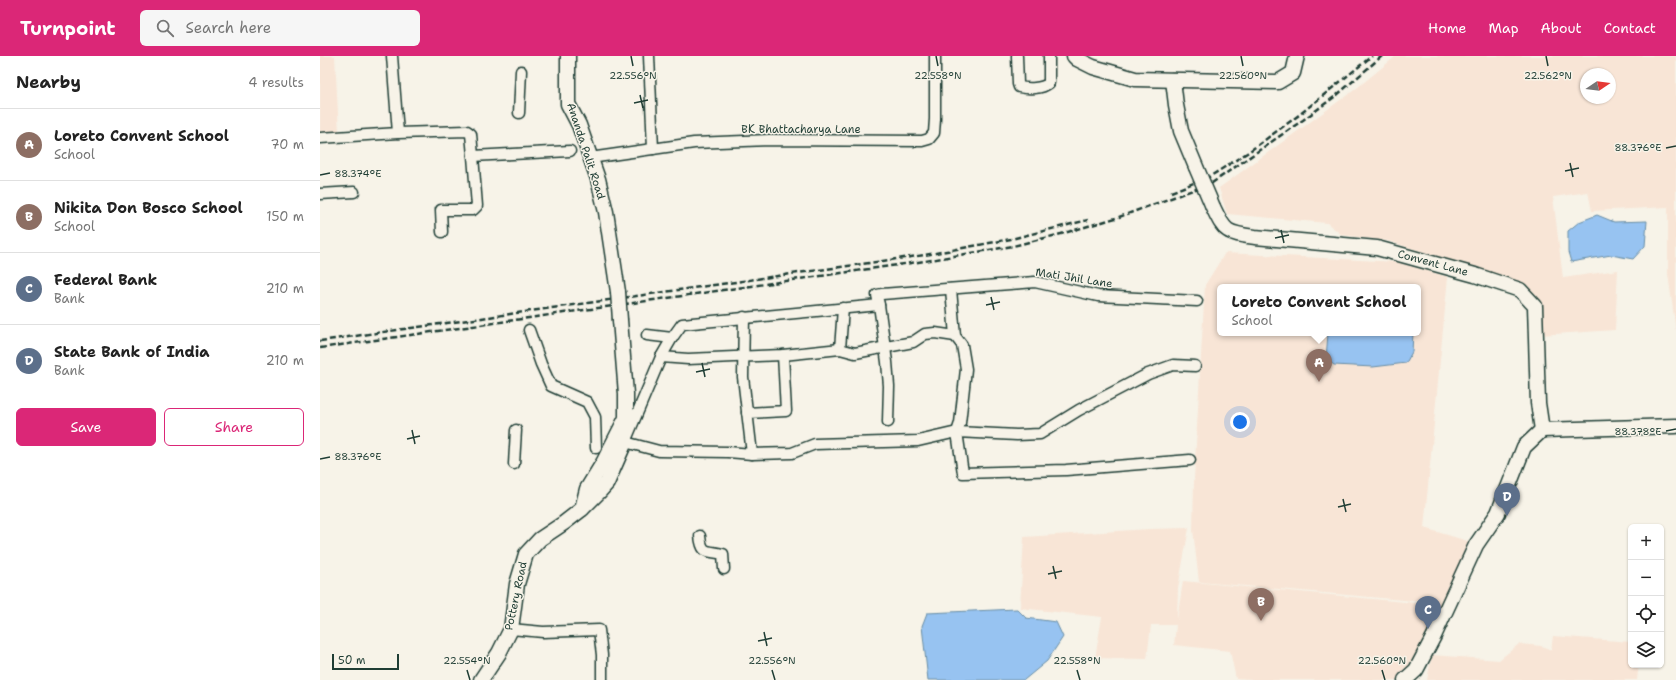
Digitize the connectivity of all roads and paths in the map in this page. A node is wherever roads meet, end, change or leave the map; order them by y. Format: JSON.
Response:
{"nodes":[{"id":1,"x":392,"y":56,"type":"edge"},
{"id":2,"x":568,"y":56,"type":"edge"},
{"id":3,"x":649,"y":56,"type":"edge"},
{"id":4,"x":934,"y":56,"type":"edge"},
{"id":5,"x":1017,"y":56,"type":"edge"},
{"id":6,"x":1049,"y":56,"type":"edge"},
{"id":7,"x":1074,"y":56,"type":"edge"},
{"id":8,"x":1297,"y":56,"type":"edge"},
{"id":9,"x":521,"y":71,"type":"dead end"},
{"id":10,"x":1173,"y":80,"type":"junction"},
{"id":11,"x":519,"y":113,"type":"dead end"},
{"id":12,"x":398,"y":133,"type":"junction"},
{"id":13,"x":320,"y":138,"type":"edge"},
{"id":14,"x":653,"y":149,"type":"junction"},
{"id":15,"x":570,"y":151,"type":"dead end"},
{"id":16,"x":473,"y":156,"type":"junction"},
{"id":17,"x":590,"y":158,"type":"junction"},
{"id":18,"x":354,"y":192,"type":"dead end"},
{"id":19,"x":320,"y":194,"type":"edge"},
{"id":20,"x":442,"y":232,"type":"dead end"},
{"id":21,"x":951,"y":288,"type":"junction"},
{"id":22,"x":878,"y":300,"type":"junction"},
{"id":23,"x":1197,"y":301,"type":"dead end"},
{"id":24,"x":843,"y":308,"type":"junction"},
{"id":25,"x":744,"y":317,"type":"junction"},
{"id":26,"x":529,"y":330,"type":"dead end"},
{"id":27,"x":647,"y":335,"type":"dead end"},
{"id":28,"x":956,"y":336,"type":"junction"},
{"id":29,"x":672,"y":338,"type":"junction"},
{"id":30,"x":840,"y":349,"type":"junction"},
{"id":31,"x":885,"y":349,"type":"junction"},
{"id":32,"x":783,"y":355,"type":"junction"},
{"id":33,"x":661,"y":357,"type":"junction"},
{"id":34,"x":743,"y":357,"type":"junction"},
{"id":35,"x":1195,"y":366,"type":"dead end"},
{"id":36,"x":747,"y":413,"type":"junction"},
{"id":37,"x":888,"y":422,"type":"dead end"},
{"id":38,"x":1676,"y":426,"type":"edge"},
{"id":39,"x":516,"y":430,"type":"dead end"},
{"id":40,"x":1542,"y":430,"type":"junction"},
{"id":41,"x":958,"y":432,"type":"junction"},
{"id":42,"x":625,"y":442,"type":"junction"},
{"id":43,"x":596,"y":448,"type":"dead end"},
{"id":44,"x":752,"y":454,"type":"junction"},
{"id":45,"x":1190,"y":460,"type":"dead end"},
{"id":46,"x":514,"y":464,"type":"dead end"},
{"id":47,"x":582,"y":509,"type":"junction"},
{"id":48,"x":700,"y":536,"type":"dead end"},
{"id":49,"x":724,"y":569,"type":"dead end"},
{"id":50,"x":511,"y":629,"type":"junction"},
{"id":51,"x":481,"y":680,"type":"edge"},
{"id":52,"x":602,"y":680,"type":"edge"},
{"id":53,"x":1405,"y":680,"type":"edge"}],
"edges":[{"from":1,"to":12,"type":"street"},
{"from":2,"to":17,"type":"street","name":"Ananda Palit Road"},
{"from":3,"to":14,"type":"street"},
{"from":4,"to":14,"type":"street","name":"BK Bhattacharya Lane"},
{"from":5,"to":6,"type":"street"},
{"from":7,"to":10,"type":"street"},
{"from":8,"to":10,"type":"street"},
{"from":9,"to":11,"type":"street"},
{"from":10,"to":40,"type":"street","name":"Convent Lane","bridge":true},
{"from":12,"to":13,"type":"street"},
{"from":12,"to":16,"type":"street"},
{"from":14,"to":17,"type":"street","name":"BK Bhattacharya Lane"},
{"from":15,"to":16,"type":"street","name":"Ananda Palit Road"},
{"from":16,"to":20,"type":"street"},
{"from":17,"to":47,"type":"street","name":"Ananda Palit Road","bridge":true},
{"from":18,"to":19,"type":"street"},
{"from":21,"to":22,"type":"street","name":"Mati Jhil Lane"},
{"from":21,"to":23,"type":"street","name":"Mati Jhil Lane"},
{"from":21,"to":28,"type":"street"},
{"from":22,"to":24,"type":"street","name":"Mati Jhil Lane"},
{"from":22,"to":31,"type":"street"},
{"from":24,"to":25,"type":"street","name":"Mati Jhil Lane"},
{"from":24,"to":30,"type":"street"},
{"from":25,"to":29,"type":"street","name":"Mati Jhil Lane"},
{"from":25,"to":34,"type":"street"},
{"from":26,"to":43,"type":"street"},
{"from":27,"to":29,"type":"street"},
{"from":28,"to":31,"type":"street"},
{"from":28,"to":41,"type":"street"},
{"from":29,"to":33,"type":"street","name":"Mati Jhil Lane"},
{"from":30,"to":31,"type":"street"},
{"from":30,"to":32,"type":"street"},
{"from":31,"to":37,"type":"street"},
{"from":32,"to":34,"type":"street"},
{"from":32,"to":36,"type":"street"},
{"from":33,"to":34,"type":"street"},
{"from":33,"to":42,"type":"street","name":"Mati Jhil Lane"},
{"from":34,"to":36,"type":"street"},
{"from":35,"to":41,"type":"street"},
{"from":36,"to":44,"type":"street"},
{"from":38,"to":40,"type":"street"},
{"from":39,"to":46,"type":"street"},
{"from":40,"to":53,"type":"street"},
{"from":41,"to":44,"type":"street"},
{"from":41,"to":45,"type":"street"},
{"from":42,"to":44,"type":"street"},
{"from":42,"to":47,"type":"street","name":"Pottery Road"},
{"from":47,"to":50,"type":"street","name":"Pottery Road"},
{"from":48,"to":49,"type":"street"},
{"from":50,"to":51,"type":"street","name":"Pottery Road"},
{"from":50,"to":52,"type":"street"}]}
